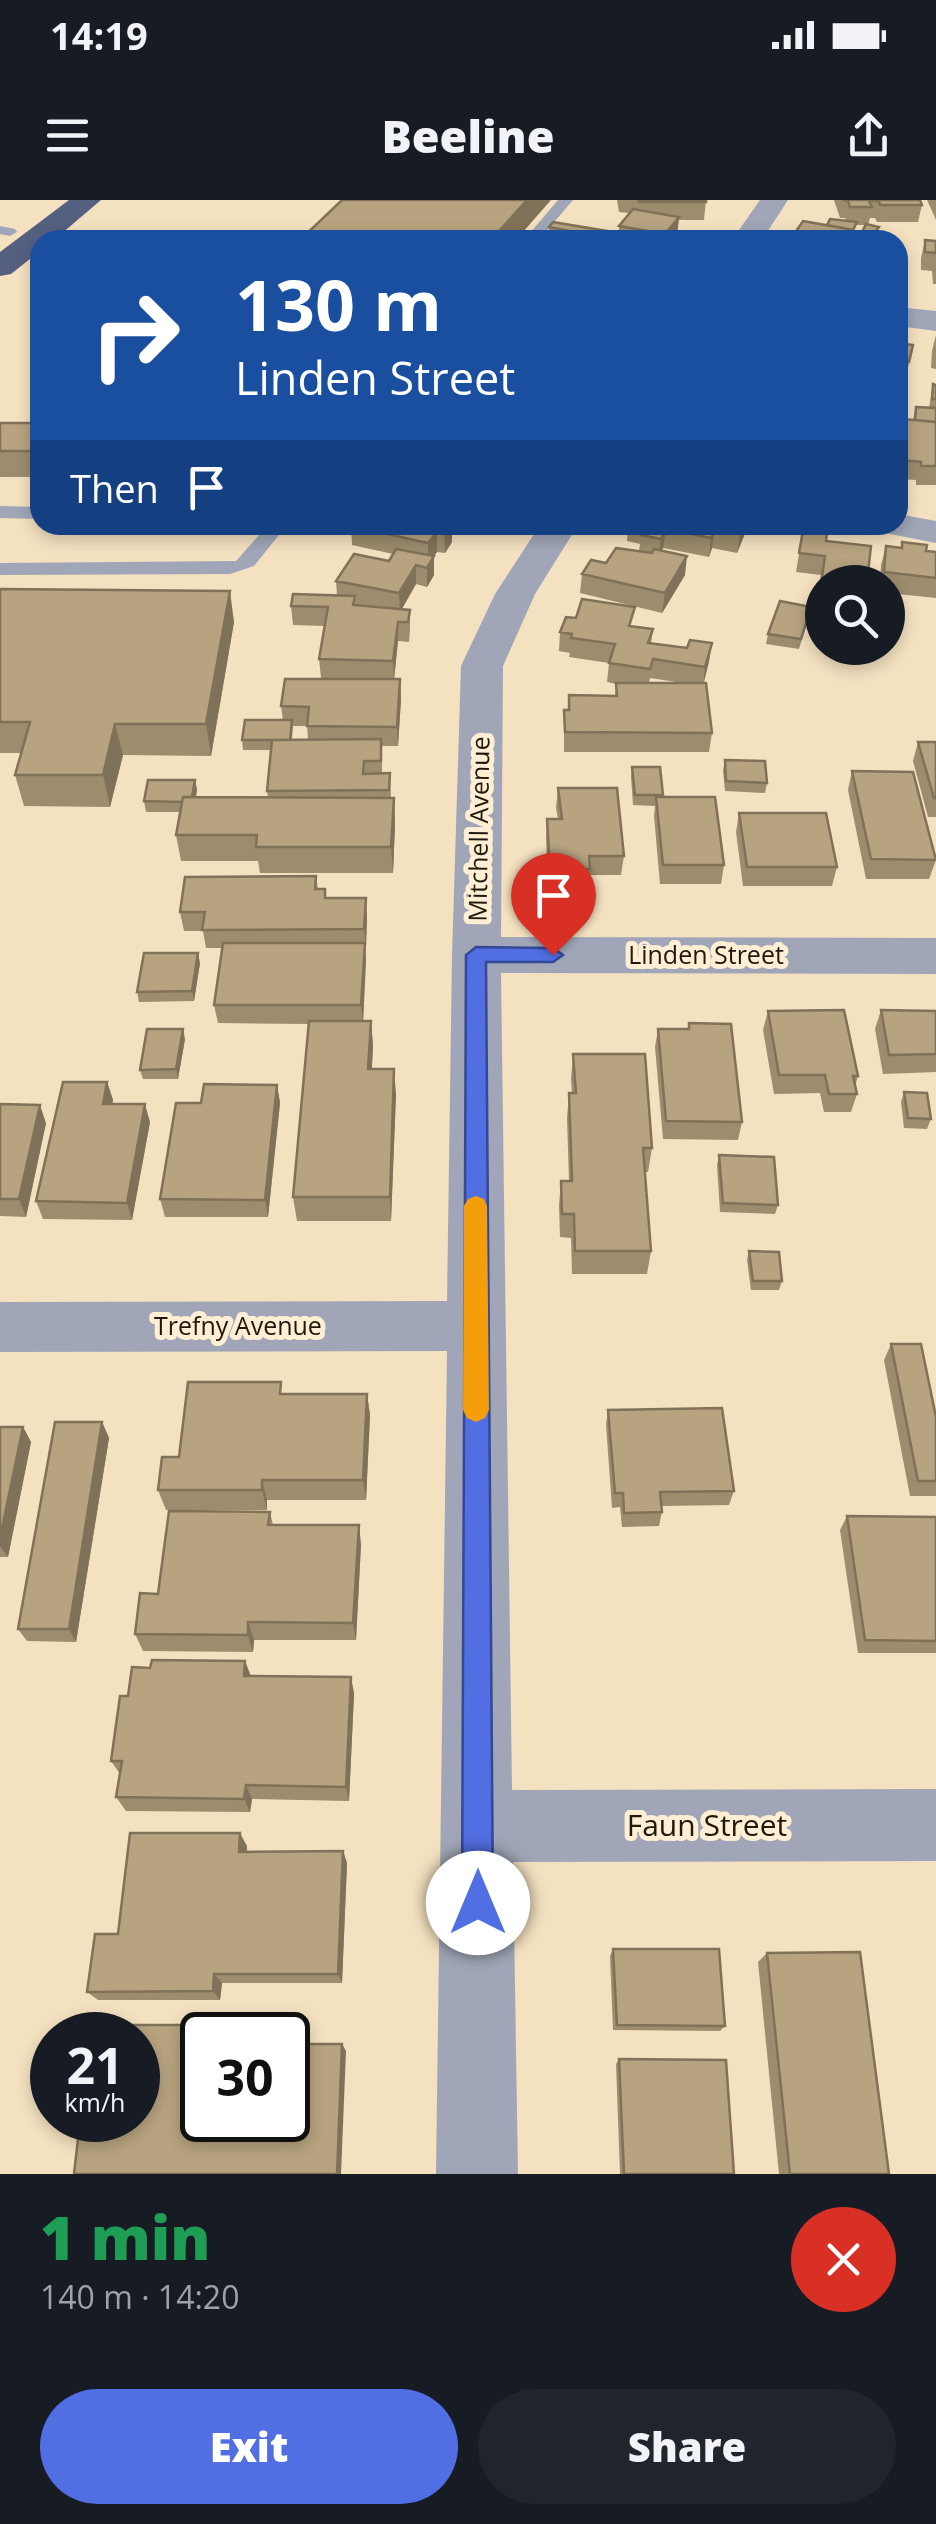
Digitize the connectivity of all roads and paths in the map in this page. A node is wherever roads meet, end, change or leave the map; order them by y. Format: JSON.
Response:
{"nodes":[{"id":1,"x":54,"y":200,"type":"edge"},
{"id":2,"x":87,"y":200,"type":"edge"},
{"id":3,"x":566,"y":200,"type":"edge"},
{"id":4,"x":774,"y":200,"type":"edge"},
{"id":5,"x":48,"y":230,"type":"edge"},
{"id":6,"x":540,"y":230,"type":"edge"},
{"id":7,"x":754,"y":230,"type":"edge"},
{"id":8,"x":3,"y":234,"type":"edge"},
{"id":9,"x":30,"y":244,"type":"edge"},
{"id":10,"x":0,"y":267,"type":"edge"},
{"id":11,"x":908,"y":318,"type":"edge"},
{"id":12,"x":936,"y":321,"type":"edge"},
{"id":13,"x":0,"y":512,"type":"edge"},
{"id":14,"x":30,"y":513,"type":"edge"},
{"id":15,"x":908,"y":527,"type":"edge"},
{"id":16,"x":936,"y":532,"type":"edge"},
{"id":17,"x":269,"y":535,"type":"edge"},
{"id":18,"x":553,"y":535,"type":"edge"},
{"id":19,"x":0,"y":568,"type":"edge"},
{"id":20,"x":476,"y":955,"type":"junction"},
{"id":21,"x":936,"y":956,"type":"edge"},
{"id":22,"x":476,"y":1326,"type":"junction"},
{"id":23,"x":0,"y":1327,"type":"edge"},
{"id":24,"x":478,"y":1826,"type":"junction"},
{"id":25,"x":936,"y":1826,"type":"edge"},
{"id":26,"x":477,"y":2174,"type":"edge"}],
"edges":[{"from":1,"to":8,"type":"highway"},
{"from":2,"to":5,"type":"highway"},
{"from":3,"to":6,"type":"lane"},
{"from":4,"to":7,"type":"street"},
{"from":9,"to":10,"type":"highway"},
{"from":11,"to":12,"type":"street"},
{"from":13,"to":14,"type":"lane"},
{"from":15,"to":16,"type":"street"},
{"from":17,"to":19,"type":"lane"},
{"from":18,"to":20,"type":"street","name":"Mitchell Avenue"},
{"from":20,"to":21,"type":"street","name":"Linden Street"},
{"from":20,"to":22,"type":"street","name":"Mitchell Avenue"},
{"from":22,"to":23,"type":"street","name":"Trefny Avenue"},
{"from":22,"to":24,"type":"street","name":"Mitchell Avenue"},
{"from":24,"to":25,"type":"street","name":"Faun Street"},
{"from":24,"to":26,"type":"street","name":"Mitchell Avenue"}]}
